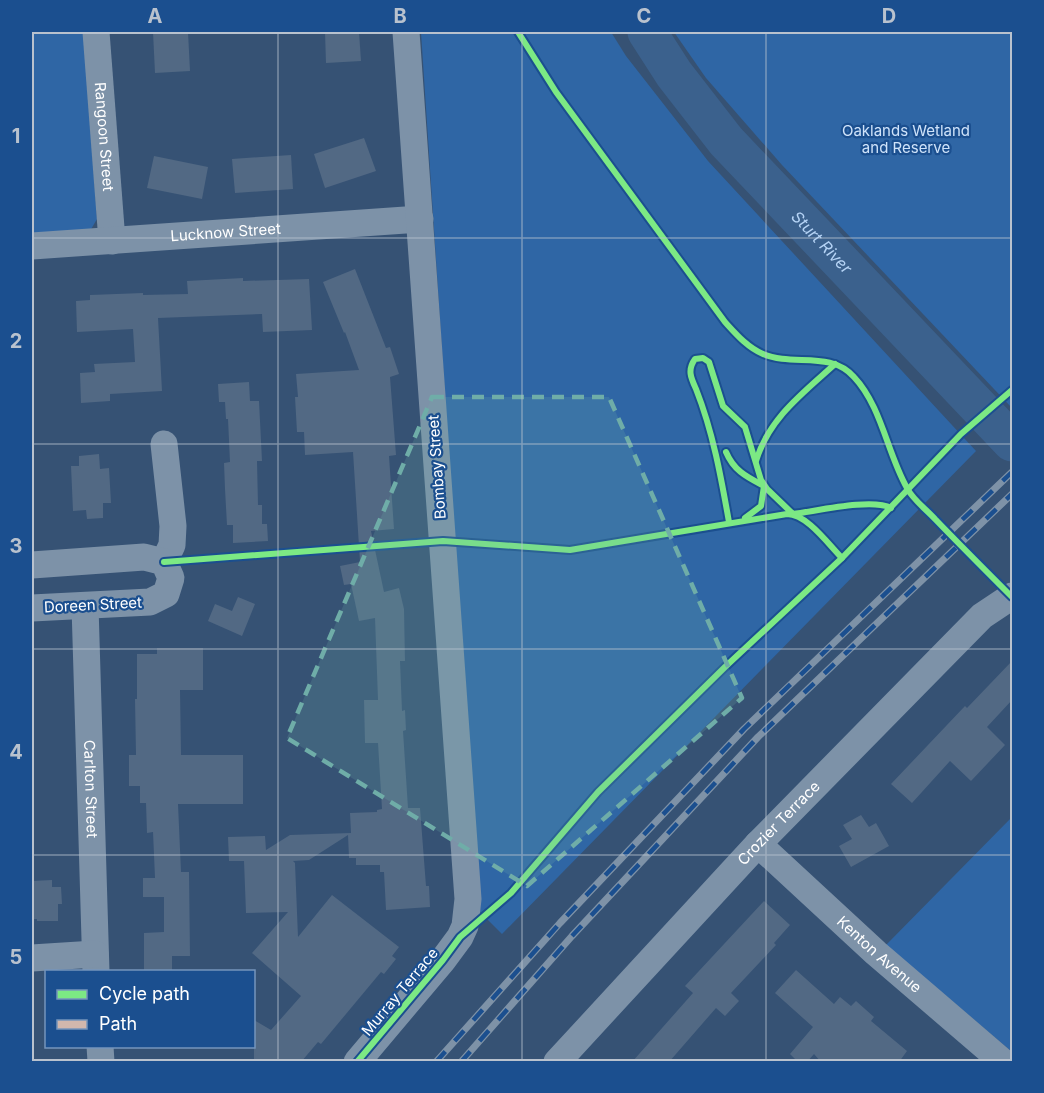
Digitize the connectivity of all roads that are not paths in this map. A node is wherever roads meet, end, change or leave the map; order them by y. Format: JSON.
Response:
{"nodes":[{"id":1,"x":96,"y":32,"type":"edge"},
{"id":2,"x":406,"y":32,"type":"edge"},
{"id":3,"x":420,"y":219,"type":"junction"},
{"id":4,"x":112,"y":241,"type":"junction"},
{"id":5,"x":32,"y":246,"type":"edge"},
{"id":6,"x":164,"y":444,"type":"dead end"},
{"id":7,"x":164,"y":562,"type":"junction"},
{"id":8,"x":32,"y":564,"type":"edge"},
{"id":9,"x":1012,"y":596,"type":"edge"},
{"id":10,"x":85,"y":606,"type":"junction"},
{"id":11,"x":32,"y":608,"type":"edge"},
{"id":12,"x":759,"y":844,"type":"junction"},
{"id":13,"x":460,"y":937,"type":"joint"},
{"id":14,"x":32,"y":958,"type":"edge"},
{"id":15,"x":95,"y":963,"type":"edge"},
{"id":16,"x":357,"y":1062,"type":"edge"},
{"id":17,"x":557,"y":1062,"type":"edge"},
{"id":18,"x":1003,"y":1062,"type":"edge"}],
"edges":[{"from":1,"to":4,"type":"street","name":"Rangoon Street"},
{"from":2,"to":3,"type":"street","name":"Bombay Street"},
{"from":3,"to":4,"type":"street","name":"Lucknow Street"},
{"from":3,"to":13,"type":"street","name":"Bombay Street"},
{"from":4,"to":5,"type":"street","name":"Lucknow Street"},
{"from":6,"to":7,"type":"street"},
{"from":7,"to":8,"type":"street"},
{"from":7,"to":10,"type":"street","name":"Doreen Street"},
{"from":9,"to":12,"type":"street","name":"Crozier Terrace"},
{"from":10,"to":11,"type":"street","name":"Doreen Street"},
{"from":10,"to":15,"type":"street","name":"Carlton Street"},
{"from":12,"to":17,"type":"street","name":"Crozier Terrace"},
{"from":12,"to":18,"type":"street","name":"Kenton Avenue"},
{"from":13,"to":16,"type":"street","name":"Murray Terrace"},
{"from":14,"to":15,"type":"street"}]}
